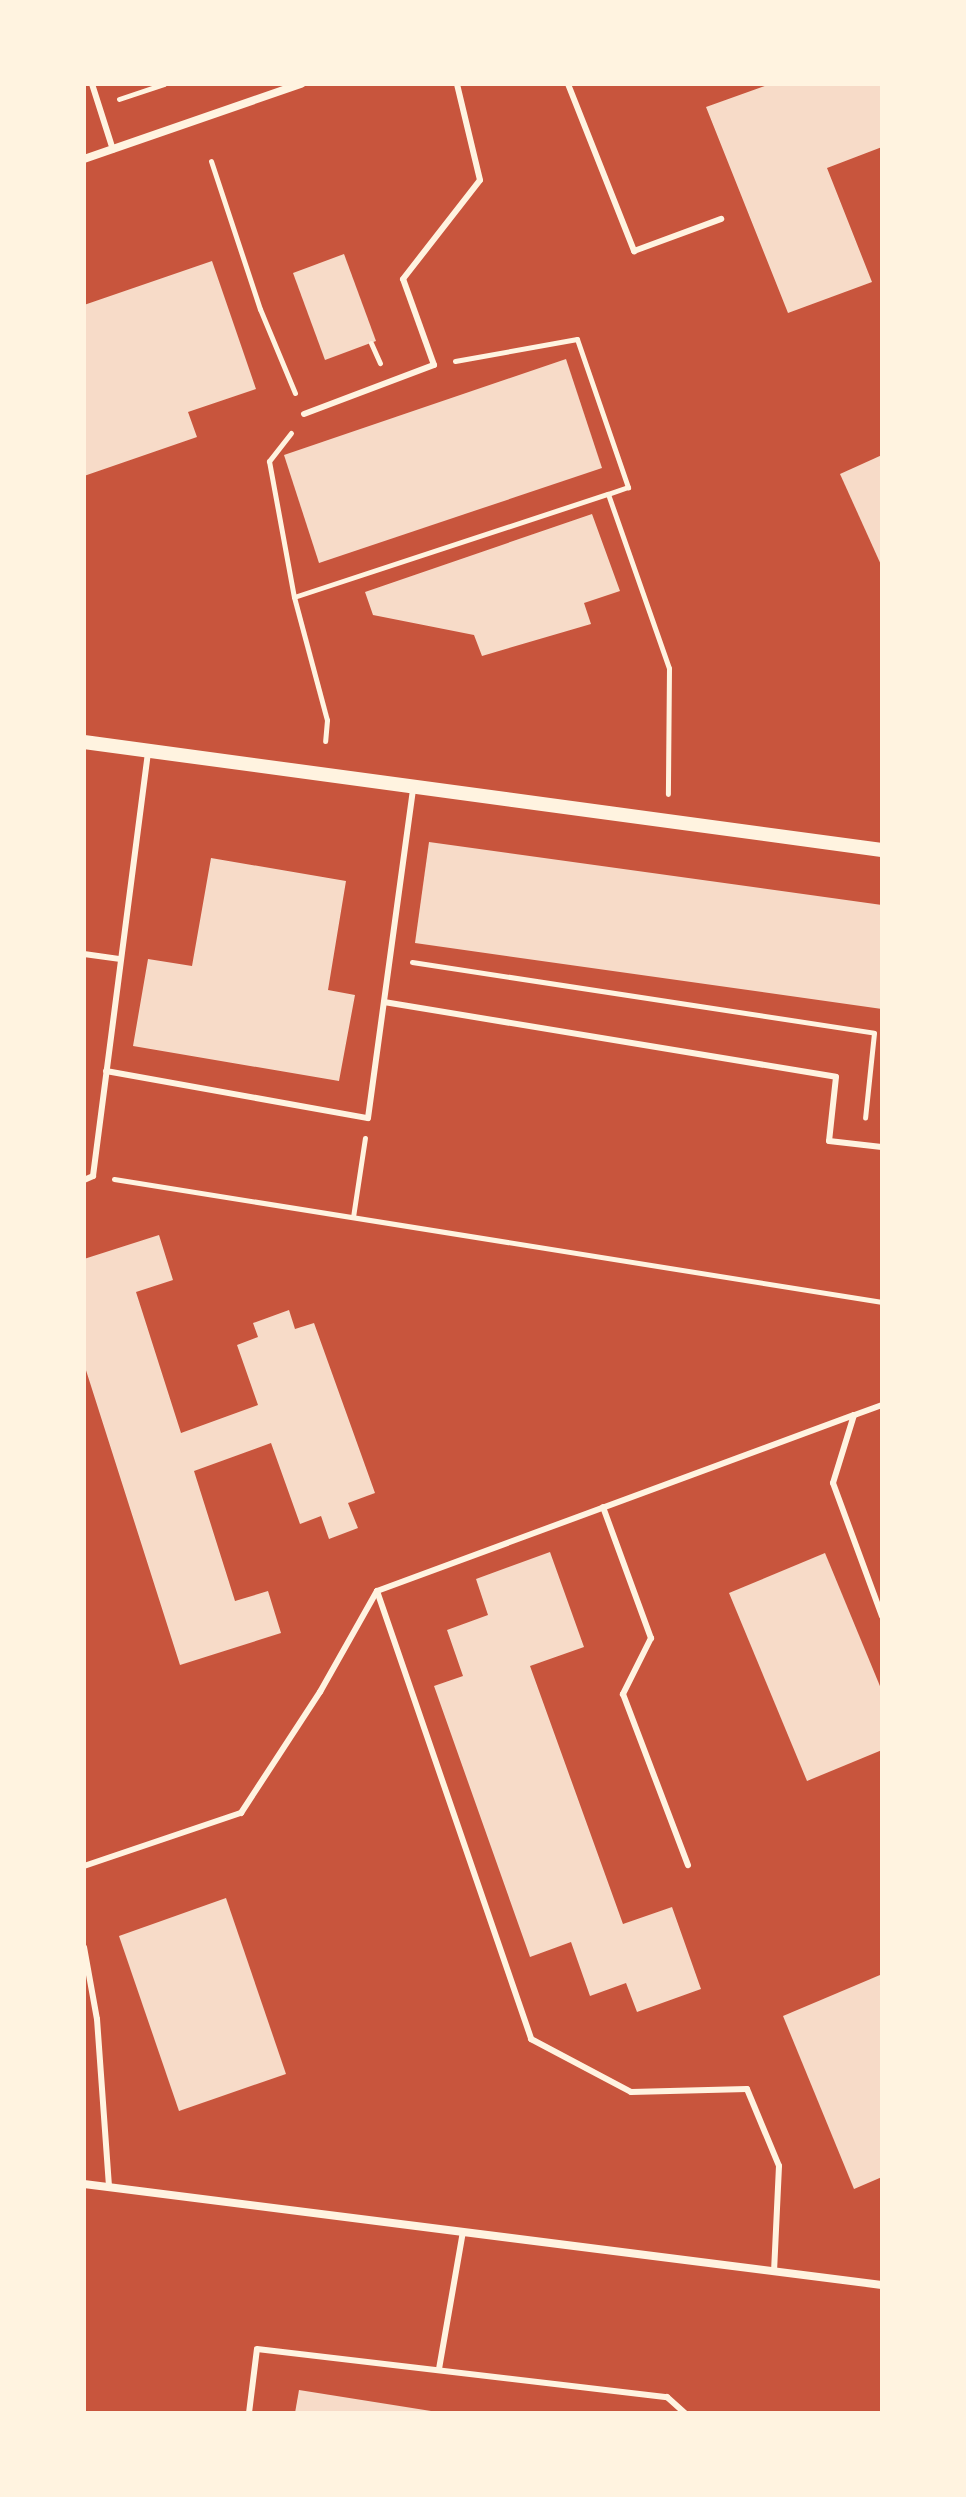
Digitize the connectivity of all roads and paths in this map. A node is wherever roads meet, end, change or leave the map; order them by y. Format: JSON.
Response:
{"nodes":[{"id":1,"x":92,"y":84,"type":"edge"},
{"id":2,"x":301,"y":84,"type":"edge"},
{"id":3,"x":457,"y":84,"type":"edge"},
{"id":4,"x":568,"y":84,"type":"edge"},
{"id":5,"x":113,"y":150,"type":"junction"},
{"id":6,"x":84,"y":159,"type":"edge"},
{"id":7,"x":211,"y":161,"type":"dead end"},
{"id":8,"x":721,"y":219,"type":"dead end"},
{"id":9,"x":434,"y":365,"type":"junction"},
{"id":10,"x":304,"y":414,"type":"junction"},
{"id":11,"x":608,"y":494,"type":"junction"},
{"id":12,"x":294,"y":597,"type":"junction"},
{"id":13,"x":325,"y":741,"type":"dead end"},
{"id":14,"x":84,"y":742,"type":"edge"},
{"id":15,"x":148,"y":751,"type":"junction"},
{"id":16,"x":413,"y":789,"type":"junction"},
{"id":17,"x":664,"y":821,"type":"junction"},
{"id":18,"x":882,"y":850,"type":"edge"},
{"id":19,"x":84,"y":954,"type":"edge"},
{"id":20,"x":121,"y":959,"type":"junction"},
{"id":21,"x":389,"y":959,"type":"junction"},
{"id":22,"x":384,"y":1002,"type":"junction"},
{"id":23,"x":106,"y":1071,"type":"junction"},
{"id":24,"x":368,"y":1118,"type":"junction"},
{"id":25,"x":872,"y":1119,"type":"dead end"},
{"id":26,"x":882,"y":1147,"type":"edge"},
{"id":27,"x":93,"y":1176,"type":"junction"},
{"id":28,"x":84,"y":1180,"type":"edge"},
{"id":29,"x":353,"y":1217,"type":"junction"},
{"id":30,"x":882,"y":1302,"type":"edge"},
{"id":31,"x":882,"y":1405,"type":"edge"},
{"id":32,"x":854,"y":1415,"type":"junction"},
{"id":33,"x":603,"y":1507,"type":"junction"},
{"id":34,"x":377,"y":1591,"type":"junction"},
{"id":35,"x":882,"y":1616,"type":"edge"},
{"id":36,"x":688,"y":1865,"type":"dead end"},
{"id":37,"x":84,"y":1866,"type":"edge"},
{"id":38,"x":84,"y":1947,"type":"edge"},
{"id":39,"x":84,"y":2184,"type":"edge"},
{"id":40,"x":109,"y":2187,"type":"junction"},
{"id":41,"x":463,"y":2232,"type":"junction"},
{"id":42,"x":774,"y":2271,"type":"junction"},
{"id":43,"x":882,"y":2285,"type":"edge"},
{"id":44,"x":439,"y":2369,"type":"junction"},
{"id":45,"x":249,"y":2413,"type":"edge"},
{"id":46,"x":685,"y":2413,"type":"edge"}],
"edges":[{"from":1,"to":5,"type":"lane"},
{"from":2,"to":5,"type":"street"},
{"from":3,"to":9,"type":"lane"},
{"from":4,"to":8,"type":"lane"},
{"from":5,"to":6,"type":"street"},
{"from":7,"to":10,"type":"path"},
{"from":9,"to":10,"type":"lane"},
{"from":9,"to":11,"type":"path"},
{"from":10,"to":12,"type":"path"},
{"from":11,"to":12,"type":"path"},
{"from":11,"to":17,"type":"path"},
{"from":12,"to":13,"type":"path"},
{"from":14,"to":15,"type":"street"},
{"from":15,"to":16,"type":"street"},
{"from":15,"to":20,"type":"lane"},
{"from":16,"to":17,"type":"street"},
{"from":16,"to":21,"type":"lane"},
{"from":17,"to":18,"type":"street"},
{"from":19,"to":20,"type":"lane"},
{"from":20,"to":23,"type":"lane"},
{"from":21,"to":22,"type":"lane"},
{"from":21,"to":25,"type":"path"},
{"from":22,"to":24,"type":"lane"},
{"from":22,"to":26,"type":"lane"},
{"from":23,"to":24,"type":"lane"},
{"from":23,"to":27,"type":"lane"},
{"from":24,"to":29,"type":"path"},
{"from":27,"to":28,"type":"lane"},
{"from":27,"to":29,"type":"path"},
{"from":29,"to":30,"type":"path"},
{"from":31,"to":32,"type":"lane"},
{"from":32,"to":33,"type":"lane"},
{"from":32,"to":35,"type":"lane"},
{"from":33,"to":34,"type":"lane"},
{"from":33,"to":36,"type":"lane"},
{"from":34,"to":37,"type":"lane"},
{"from":34,"to":42,"type":"lane"},
{"from":38,"to":40,"type":"lane"},
{"from":39,"to":40,"type":"street"},
{"from":40,"to":41,"type":"street"},
{"from":41,"to":42,"type":"street"},
{"from":41,"to":44,"type":"lane"},
{"from":42,"to":43,"type":"street"},
{"from":44,"to":45,"type":"lane"},
{"from":44,"to":46,"type":"lane"}]}
